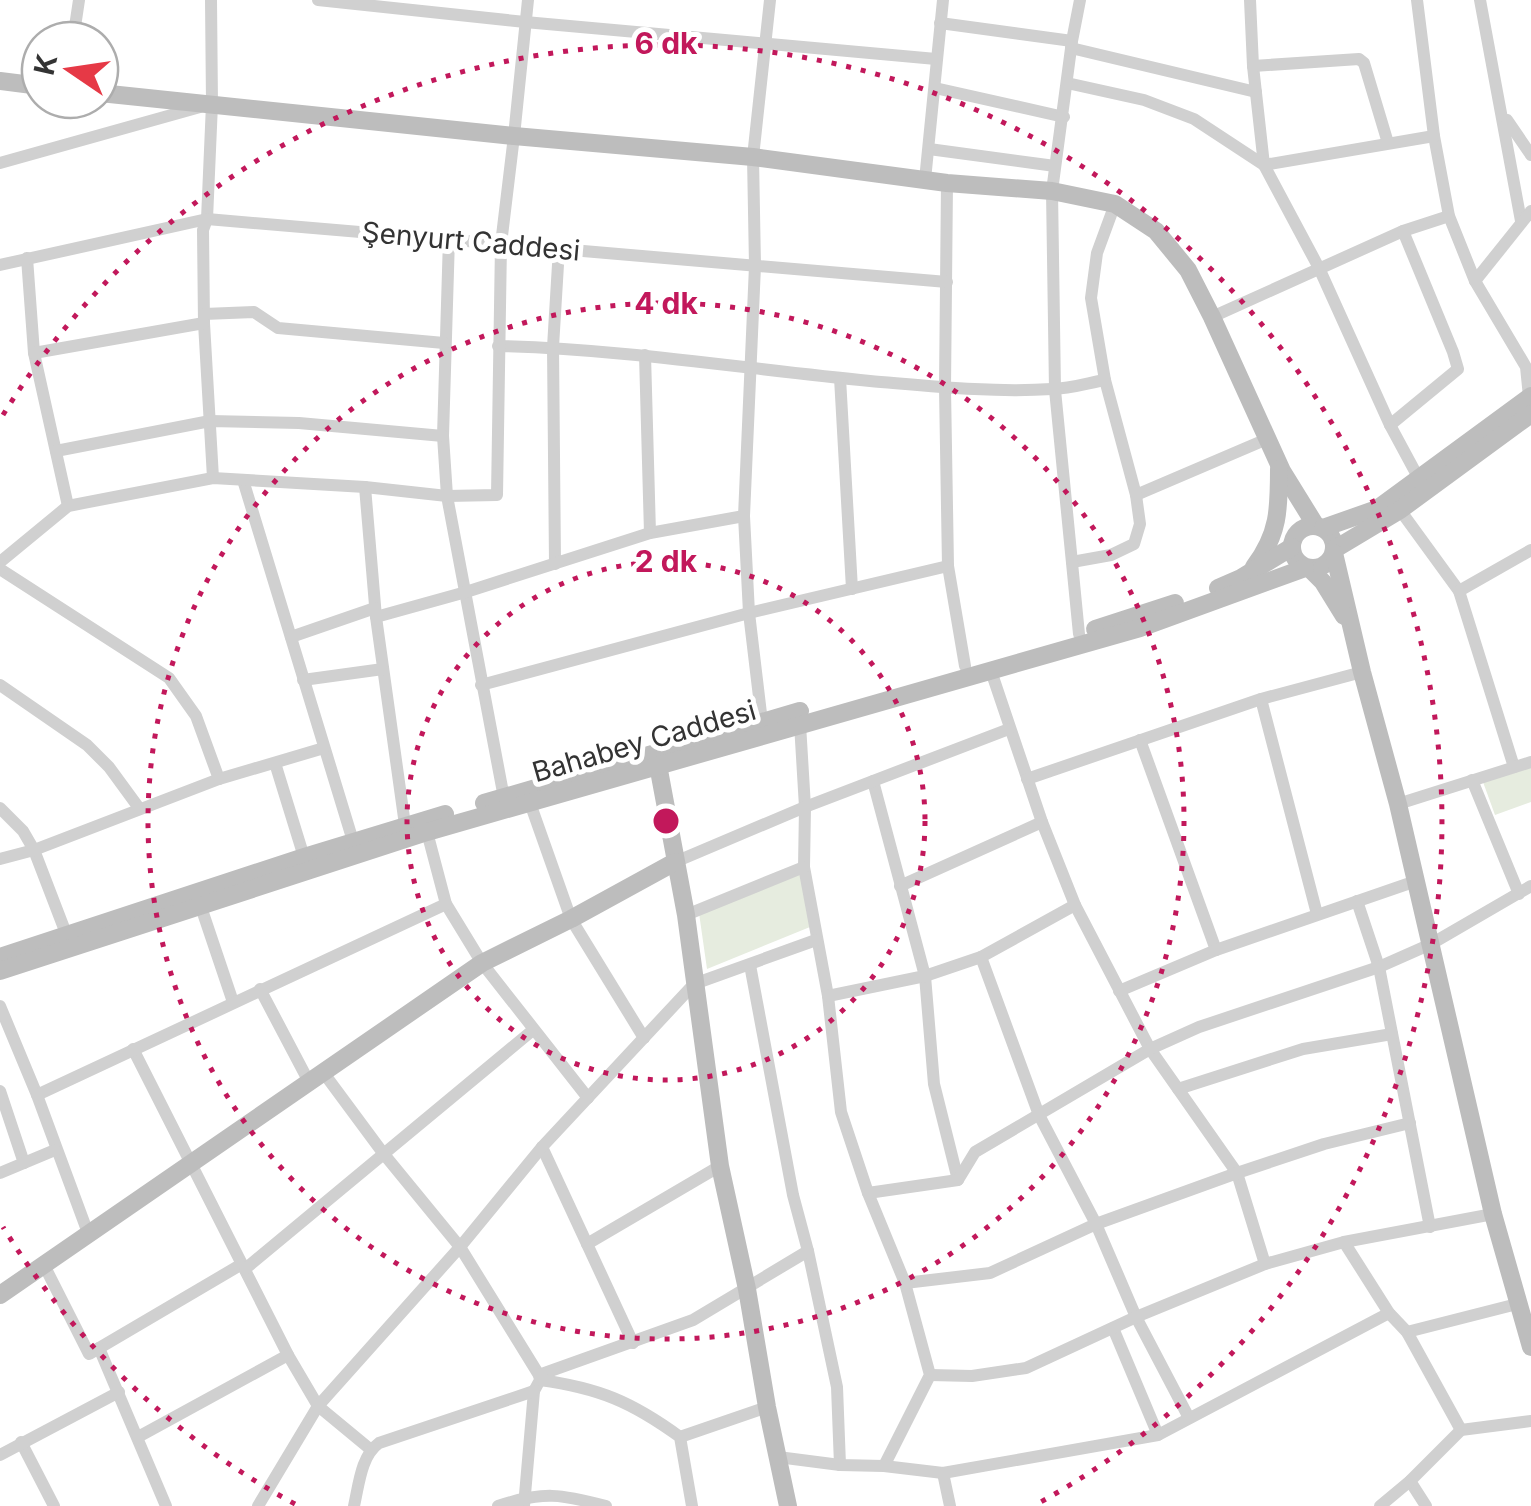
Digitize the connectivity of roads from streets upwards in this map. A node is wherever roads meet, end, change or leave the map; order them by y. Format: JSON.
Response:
{"nodes":[{"id":1,"x":211,"y":0,"type":"edge"},
{"id":2,"x":318,"y":0,"type":"edge"},
{"id":3,"x":528,"y":0,"type":"edge"},
{"id":4,"x":770,"y":0,"type":"edge"},
{"id":5,"x":943,"y":0,"type":"edge"},
{"id":6,"x":1080,"y":0,"type":"edge"},
{"id":7,"x":1250,"y":0,"type":"edge"},
{"id":8,"x":1417,"y":0,"type":"edge"},
{"id":9,"x":1480,"y":0,"type":"edge"},
{"id":10,"x":525,"y":22,"type":"junction"},
{"id":11,"x":940,"y":23,"type":"junction"},
{"id":12,"x":1072,"y":44,"type":"junction"},
{"id":13,"x":765,"y":45,"type":"junction"},
{"id":14,"x":936,"y":59,"type":"junction"},
{"id":15,"x":1253,"y":66,"type":"junction"},
{"id":16,"x":1067,"y":83,"type":"junction"},
{"id":17,"x":934,"y":88,"type":"junction"},
{"id":18,"x":1256,"y":92,"type":"junction"},
{"id":19,"x":120,"y":95,"type":"edge"},
{"id":20,"x":212,"y":104,"type":"junction"},
{"id":21,"x":1503,"y":114,"type":"junction"},
{"id":22,"x":1064,"y":117,"type":"junction"},
{"id":23,"x":514,"y":136,"type":"junction"},
{"id":24,"x":1434,"y":136,"type":"junction"},
{"id":25,"x":1388,"y":143,"type":"junction"},
{"id":26,"x":929,"y":150,"type":"junction"},
{"id":27,"x":1531,"y":155,"type":"edge"},
{"id":28,"x":754,"y":158,"type":"junction"},
{"id":29,"x":0,"y":163,"type":"edge"},
{"id":30,"x":1264,"y":165,"type":"junction"},
{"id":31,"x":1055,"y":166,"type":"junction"},
{"id":32,"x":926,"y":180,"type":"junction"},
{"id":33,"x":947,"y":183,"type":"junction"},
{"id":34,"x":1052,"y":192,"type":"junction"},
{"id":35,"x":1115,"y":204,"type":"junction"},
{"id":36,"x":1448,"y":216,"type":"junction"},
{"id":37,"x":1526,"y":216,"type":"edge"},
{"id":38,"x":207,"y":219,"type":"junction"},
{"id":39,"x":1403,"y":231,"type":"junction"},
{"id":40,"x":449,"y":238,"type":"junction"},
{"id":41,"x":501,"y":244,"type":"junction"},
{"id":42,"x":559,"y":248,"type":"junction"},
{"id":43,"x":27,"y":258,"type":"junction"},
{"id":44,"x":0,"y":265,"type":"edge"},
{"id":45,"x":755,"y":266,"type":"junction"},
{"id":46,"x":1319,"y":268,"type":"junction"},
{"id":47,"x":947,"y":282,"type":"junction"},
{"id":48,"x":1475,"y":282,"type":"junction"},
{"id":49,"x":1212,"y":318,"type":"junction"},
{"id":50,"x":204,"y":319,"type":"junction"},
{"id":51,"x":444,"y":342,"type":"junction"},
{"id":52,"x":498,"y":346,"type":"junction"},
{"id":53,"x":553,"y":347,"type":"junction"},
{"id":54,"x":1531,"y":352,"type":"edge"},
{"id":55,"x":34,"y":353,"type":"junction"},
{"id":56,"x":645,"y":355,"type":"junction"},
{"id":57,"x":1526,"y":367,"type":"junction"},
{"id":58,"x":749,"y":369,"type":"junction"},
{"id":59,"x":840,"y":378,"type":"junction"},
{"id":60,"x":1105,"y":380,"type":"junction"},
{"id":61,"x":945,"y":388,"type":"junction"},
{"id":62,"x":1055,"y":390,"type":"junction"},
{"id":63,"x":1530,"y":410,"type":"edge"},
{"id":64,"x":210,"y":421,"type":"junction"},
{"id":65,"x":1390,"y":425,"type":"junction"},
{"id":66,"x":443,"y":436,"type":"junction"},
{"id":67,"x":1267,"y":439,"type":"junction"},
{"id":68,"x":56,"y":451,"type":"junction"},
{"id":69,"x":1280,"y":467,"type":"junction"},
{"id":70,"x":213,"y":478,"type":"junction"},
{"id":71,"x":1418,"y":478,"type":"junction"},
{"id":72,"x":244,"y":480,"type":"junction"},
{"id":73,"x":366,"y":487,"type":"junction"},
{"id":74,"x":1136,"y":495,"type":"junction"},
{"id":75,"x":447,"y":496,"type":"junction"},
{"id":76,"x":68,"y":506,"type":"junction"},
{"id":77,"x":1400,"y":510,"type":"junction"},
{"id":78,"x":744,"y":516,"type":"junction"},
{"id":79,"x":1320,"y":527,"type":"junction"},
{"id":80,"x":650,"y":533,"type":"junction"},
{"id":81,"x":1292,"y":543,"type":"junction"},
{"id":82,"x":1334,"y":551,"type":"junction"},
{"id":83,"x":1530,"y":554,"type":"edge"},
{"id":84,"x":1072,"y":562,"type":"junction"},
{"id":85,"x":555,"y":564,"type":"junction"},
{"id":86,"x":0,"y":566,"type":"edge"},
{"id":87,"x":948,"y":566,"type":"junction"},
{"id":88,"x":1308,"y":568,"type":"junction"},
{"id":89,"x":1241,"y":578,"type":"junction"},
{"id":90,"x":852,"y":589,"type":"junction"},
{"id":91,"x":1459,"y":591,"type":"junction"},
{"id":92,"x":466,"y":592,"type":"junction"},
{"id":93,"x":376,"y":612,"type":"junction"},
{"id":94,"x":749,"y":614,"type":"junction"},
{"id":95,"x":1352,"y":630,"type":"junction"},
{"id":96,"x":1080,"y":634,"type":"junction"},
{"id":97,"x":291,"y":637,"type":"junction"},
{"id":98,"x":965,"y":666,"type":"junction"},
{"id":99,"x":383,"y":669,"type":"junction"},
{"id":100,"x":991,"y":671,"type":"junction"},
{"id":101,"x":1362,"y":672,"type":"junction"},
{"id":102,"x":303,"y":680,"type":"junction"},
{"id":103,"x":0,"y":685,"type":"edge"},
{"id":104,"x":481,"y":685,"type":"junction"},
{"id":105,"x":1261,"y":699,"type":"junction"},
{"id":106,"x":762,"y":722,"type":"junction"},
{"id":107,"x":800,"y":724,"type":"junction"},
{"id":108,"x":1009,"y":729,"type":"junction"},
{"id":109,"x":1140,"y":740,"type":"junction"},
{"id":110,"x":324,"y":748,"type":"junction"},
{"id":111,"x":275,"y":762,"type":"junction"},
{"id":112,"x":1531,"y":762,"type":"edge"},
{"id":113,"x":658,"y":765,"type":"junction"},
{"id":114,"x":1514,"y":767,"type":"junction"},
{"id":115,"x":219,"y":778,"type":"junction"},
{"id":116,"x":1027,"y":779,"type":"junction"},
{"id":117,"x":1472,"y":780,"type":"junction"},
{"id":118,"x":873,"y":781,"type":"junction"},
{"id":119,"x":504,"y":798,"type":"junction"},
{"id":120,"x":530,"y":803,"type":"junction"},
{"id":121,"x":1398,"y":804,"type":"junction"},
{"id":122,"x":805,"y":806,"type":"junction"},
{"id":123,"x":0,"y":808,"type":"edge"},
{"id":124,"x":140,"y":808,"type":"junction"},
{"id":125,"x":1042,"y":822,"type":"junction"},
{"id":126,"x":405,"y":825,"type":"junction"},
{"id":127,"x":426,"y":832,"type":"junction"},
{"id":128,"x":353,"y":841,"type":"junction"},
{"id":129,"x":34,"y":850,"type":"junction"},
{"id":130,"x":304,"y":856,"type":"junction"},
{"id":131,"x":0,"y":858,"type":"edge"},
{"id":132,"x":676,"y":862,"type":"junction"},
{"id":133,"x":804,"y":867,"type":"junction"},
{"id":134,"x":1416,"y":881,"type":"junction"},
{"id":135,"x":900,"y":886,"type":"junction"},
{"id":136,"x":1525,"y":890,"type":"edge"},
{"id":137,"x":1358,"y":901,"type":"junction"},
{"id":138,"x":446,"y":904,"type":"junction"},
{"id":139,"x":1075,"y":905,"type":"junction"},
{"id":140,"x":202,"y":906,"type":"junction"},
{"id":141,"x":686,"y":914,"type":"junction"},
{"id":142,"x":1317,"y":914,"type":"junction"},
{"id":143,"x":572,"y":918,"type":"junction"},
{"id":144,"x":66,"y":936,"type":"junction"},
{"id":145,"x":816,"y":940,"type":"junction"},
{"id":146,"x":1431,"y":944,"type":"junction"},
{"id":147,"x":1216,"y":950,"type":"junction"},
{"id":148,"x":980,"y":957,"type":"junction"},
{"id":149,"x":0,"y":958,"type":"edge"},
{"id":150,"x":482,"y":963,"type":"junction"},
{"id":151,"x":750,"y":965,"type":"junction"},
{"id":152,"x":1378,"y":967,"type":"junction"},
{"id":153,"x":0,"y":971,"type":"edge"},
{"id":154,"x":926,"y":976,"type":"junction"},
{"id":155,"x":694,"y":984,"type":"junction"},
{"id":156,"x":260,"y":990,"type":"junction"},
{"id":157,"x":1119,"y":991,"type":"junction"},
{"id":158,"x":828,"y":996,"type":"junction"},
{"id":159,"x":233,"y":1002,"type":"junction"},
{"id":160,"x":0,"y":1006,"type":"edge"},
{"id":161,"x":533,"y":1030,"type":"junction"},
{"id":162,"x":1392,"y":1034,"type":"junction"},
{"id":163,"x":644,"y":1038,"type":"junction"},
{"id":164,"x":133,"y":1048,"type":"junction"},
{"id":165,"x":1150,"y":1048,"type":"junction"},
{"id":166,"x":316,"y":1077,"type":"junction"},
{"id":167,"x":1178,"y":1088,"type":"junction"},
{"id":168,"x":0,"y":1090,"type":"edge"},
{"id":169,"x":37,"y":1095,"type":"junction"},
{"id":170,"x":588,"y":1098,"type":"junction"},
{"id":171,"x":1039,"y":1115,"type":"junction"},
{"id":172,"x":1410,"y":1123,"type":"junction"},
{"id":173,"x":542,"y":1147,"type":"junction"},
{"id":174,"x":55,"y":1150,"type":"junction"},
{"id":175,"x":382,"y":1153,"type":"junction"},
{"id":176,"x":24,"y":1163,"type":"junction"},
{"id":177,"x":193,"y":1164,"type":"junction"},
{"id":178,"x":720,"y":1166,"type":"junction"},
{"id":179,"x":1237,"y":1172,"type":"junction"},
{"id":180,"x":0,"y":1173,"type":"edge"},
{"id":181,"x":958,"y":1180,"type":"junction"},
{"id":182,"x":868,"y":1192,"type":"junction"},
{"id":183,"x":1493,"y":1214,"type":"junction"},
{"id":184,"x":1096,"y":1224,"type":"junction"},
{"id":185,"x":1430,"y":1227,"type":"junction"},
{"id":186,"x":88,"y":1233,"type":"junction"},
{"id":187,"x":1344,"y":1242,"type":"junction"},
{"id":188,"x":586,"y":1244,"type":"junction"},
{"id":189,"x":460,"y":1247,"type":"junction"},
{"id":190,"x":808,"y":1251,"type":"junction"},
{"id":191,"x":1266,"y":1264,"type":"junction"},
{"id":192,"x":44,"y":1265,"type":"junction"},
{"id":193,"x":243,"y":1266,"type":"junction"},
{"id":194,"x":905,"y":1284,"type":"junction"},
{"id":195,"x":747,"y":1289,"type":"junction"},
{"id":196,"x":0,"y":1296,"type":"edge"},
{"id":197,"x":1518,"y":1304,"type":"junction"},
{"id":198,"x":1389,"y":1313,"type":"junction"},
{"id":199,"x":1136,"y":1318,"type":"junction"},
{"id":200,"x":1113,"y":1328,"type":"junction"},
{"id":201,"x":1406,"y":1332,"type":"junction"},
{"id":202,"x":633,"y":1342,"type":"junction"},
{"id":203,"x":1531,"y":1347,"type":"edge"},
{"id":204,"x":99,"y":1348,"type":"junction"},
{"id":205,"x":288,"y":1355,"type":"junction"},
{"id":206,"x":930,"y":1375,"type":"junction"},
{"id":207,"x":538,"y":1382,"type":"junction"},
{"id":208,"x":119,"y":1392,"type":"junction"},
{"id":209,"x":318,"y":1406,"type":"junction"},
{"id":210,"x":767,"y":1407,"type":"junction"},
{"id":211,"x":1188,"y":1418,"type":"junction"},
{"id":212,"x":1531,"y":1421,"type":"edge"},
{"id":213,"x":1461,"y":1430,"type":"junction"},
{"id":214,"x":1158,"y":1435,"type":"junction"},
{"id":215,"x":138,"y":1437,"type":"junction"},
{"id":216,"x":680,"y":1437,"type":"junction"},
{"id":217,"x":21,"y":1442,"type":"junction"},
{"id":218,"x":370,"y":1450,"type":"junction"},
{"id":219,"x":0,"y":1455,"type":"edge"},
{"id":220,"x":778,"y":1458,"type":"junction"},
{"id":221,"x":840,"y":1466,"type":"junction"},
{"id":222,"x":884,"y":1466,"type":"junction"},
{"id":223,"x":944,"y":1473,"type":"junction"},
{"id":224,"x":1410,"y":1481,"type":"junction"},
{"id":225,"x":524,"y":1502,"type":"edge"},
{"id":226,"x":54,"y":1506,"type":"edge"},
{"id":227,"x":166,"y":1506,"type":"edge"},
{"id":228,"x":258,"y":1506,"type":"edge"},
{"id":229,"x":354,"y":1506,"type":"edge"},
{"id":230,"x":498,"y":1506,"type":"edge"},
{"id":231,"x":606,"y":1506,"type":"edge"},
{"id":232,"x":692,"y":1506,"type":"edge"},
{"id":233,"x":788,"y":1506,"type":"edge"},
{"id":234,"x":950,"y":1506,"type":"edge"},
{"id":235,"x":1380,"y":1506,"type":"edge"},
{"id":236,"x":1426,"y":1506,"type":"edge"}],
"edges":[{"from":1,"to":20,"type":"street"},
{"from":2,"to":10,"type":"street"},
{"from":3,"to":10,"type":"street"},
{"from":4,"to":13,"type":"street"},
{"from":5,"to":11,"type":"street"},
{"from":6,"to":12,"type":"street"},
{"from":7,"to":15,"type":"street"},
{"from":8,"to":24,"type":"street"},
{"from":9,"to":21,"type":"street"},
{"from":10,"to":13,"type":"street"},
{"from":10,"to":23,"type":"street"},
{"from":11,"to":12,"type":"street"},
{"from":11,"to":14,"type":"street"},
{"from":12,"to":16,"type":"street"},
{"from":12,"to":18,"type":"street"},
{"from":13,"to":14,"type":"street"},
{"from":13,"to":28,"type":"street"},
{"from":14,"to":17,"type":"street"},
{"from":15,"to":18,"type":"street"},
{"from":15,"to":25,"type":"street"},
{"from":16,"to":22,"type":"street"},
{"from":16,"to":30,"type":"street"},
{"from":17,"to":22,"type":"street"},
{"from":17,"to":26,"type":"street"},
{"from":18,"to":30,"type":"street"},
{"from":19,"to":20,"type":"street"},
{"from":20,"to":23,"type":"street"},
{"from":20,"to":29,"type":"street"},
{"from":20,"to":38,"type":"street"},
{"from":21,"to":27,"type":"street"},
{"from":21,"to":37,"type":"street"},
{"from":22,"to":31,"type":"street"},
{"from":23,"to":28,"type":"street"},
{"from":23,"to":41,"type":"street"},
{"from":24,"to":25,"type":"street"},
{"from":24,"to":36,"type":"street"},
{"from":25,"to":30,"type":"street"},
{"from":26,"to":31,"type":"street"},
{"from":26,"to":32,"type":"street"},
{"from":28,"to":32,"type":"street"},
{"from":28,"to":45,"type":"street"},
{"from":30,"to":46,"type":"street"},
{"from":31,"to":34,"type":"street"},
{"from":32,"to":33,"type":"street"},
{"from":33,"to":34,"type":"street"},
{"from":33,"to":47,"type":"street"},
{"from":34,"to":35,"type":"street"},
{"from":34,"to":62,"type":"street"},
{"from":35,"to":49,"type":"street"},
{"from":35,"to":60,"type":"street"},
{"from":36,"to":39,"type":"street"},
{"from":36,"to":48,"type":"street"},
{"from":37,"to":48,"type":"street"},
{"from":38,"to":40,"type":"street","name":"Şenyurt Caddesi"},
{"from":38,"to":43,"type":"street","name":"Şenyurt Caddesi"},
{"from":38,"to":50,"type":"street"},
{"from":39,"to":46,"type":"street"},
{"from":39,"to":65,"type":"street"},
{"from":40,"to":41,"type":"street","name":"Şenyurt Caddesi"},
{"from":40,"to":51,"type":"street"},
{"from":41,"to":42,"type":"street","name":"Şenyurt Caddesi"},
{"from":41,"to":52,"type":"street"},
{"from":42,"to":45,"type":"street","name":"Şenyurt Caddesi"},
{"from":42,"to":53,"type":"street"},
{"from":43,"to":44,"type":"street","name":"Şenyurt Caddesi"},
{"from":43,"to":55,"type":"street"},
{"from":45,"to":47,"type":"street","name":"Şenyurt Caddesi"},
{"from":45,"to":58,"type":"street"},
{"from":46,"to":49,"type":"street"},
{"from":46,"to":65,"type":"street"},
{"from":47,"to":61,"type":"street"},
{"from":48,"to":57,"type":"street"},
{"from":49,"to":67,"type":"street"},
{"from":50,"to":51,"type":"street"},
{"from":50,"to":55,"type":"street"},
{"from":50,"to":64,"type":"street"},
{"from":51,"to":66,"type":"street"},
{"from":52,"to":53,"type":"street"},
{"from":52,"to":75,"type":"street"},
{"from":53,"to":56,"type":"street"},
{"from":53,"to":85,"type":"street"},
{"from":54,"to":57,"type":"street"},
{"from":55,"to":68,"type":"street"},
{"from":56,"to":58,"type":"street"},
{"from":56,"to":80,"type":"street"},
{"from":57,"to":63,"type":"street"},
{"from":58,"to":59,"type":"street"},
{"from":58,"to":78,"type":"street"},
{"from":59,"to":61,"type":"street"},
{"from":59,"to":90,"type":"street"},
{"from":60,"to":62,"type":"street"},
{"from":60,"to":74,"type":"street"},
{"from":61,"to":62,"type":"street"},
{"from":61,"to":87,"type":"street"},
{"from":62,"to":84,"type":"street"},
{"from":63,"to":71,"type":"street"},
{"from":63,"to":77,"type":"street"},
{"from":64,"to":66,"type":"street"},
{"from":64,"to":68,"type":"street"},
{"from":64,"to":70,"type":"street"},
{"from":65,"to":71,"type":"street"},
{"from":66,"to":75,"type":"street"},
{"from":67,"to":69,"type":"street"},
{"from":67,"to":74,"type":"street"},
{"from":68,"to":76,"type":"street"},
{"from":69,"to":79,"type":"street"},
{"from":69,"to":81,"type":"street"},
{"from":69,"to":89,"type":"street"},
{"from":70,"to":72,"type":"street"},
{"from":70,"to":76,"type":"street"},
{"from":71,"to":79,"type":"street"},
{"from":72,"to":73,"type":"street"},
{"from":72,"to":97,"type":"street"},
{"from":73,"to":75,"type":"street"},
{"from":73,"to":93,"type":"street"},
{"from":74,"to":84,"type":"street"},
{"from":75,"to":92,"type":"street"},
{"from":76,"to":86,"type":"street"},
{"from":77,"to":82,"type":"street"},
{"from":77,"to":91,"type":"street"},
{"from":78,"to":80,"type":"street"},
{"from":78,"to":94,"type":"street"},
{"from":79,"to":81,"type":"street"},
{"from":79,"to":82,"type":"street"},
{"from":80,"to":85,"type":"street"},
{"from":81,"to":88,"type":"street"},
{"from":81,"to":89,"type":"street","name":"Bahabey Caddesi"},
{"from":82,"to":88,"type":"street"},
{"from":82,"to":95,"type":"street"},
{"from":83,"to":91,"type":"street"},
{"from":84,"to":96,"type":"street"},
{"from":85,"to":92,"type":"street"},
{"from":86,"to":115,"type":"street"},
{"from":87,"to":90,"type":"street"},
{"from":87,"to":98,"type":"street"},
{"from":88,"to":95,"type":"street"},
{"from":88,"to":100,"type":"street","name":"Bahabey Caddesi"},
{"from":89,"to":96,"type":"street","name":"Bahabey Caddesi"},
{"from":90,"to":94,"type":"street"},
{"from":91,"to":114,"type":"street"},
{"from":92,"to":93,"type":"street"},
{"from":92,"to":104,"type":"street"},
{"from":93,"to":97,"type":"street"},
{"from":93,"to":99,"type":"street"},
{"from":94,"to":104,"type":"street"},
{"from":94,"to":106,"type":"street"},
{"from":95,"to":101,"type":"street"},
{"from":96,"to":98,"type":"street","name":"Bahabey Caddesi"},
{"from":97,"to":102,"type":"street"},
{"from":98,"to":106,"type":"street","name":"Bahabey Caddesi"},
{"from":99,"to":102,"type":"street"},
{"from":99,"to":126,"type":"street"},
{"from":100,"to":107,"type":"street","name":"Bahabey Caddesi"},
{"from":100,"to":108,"type":"street"},
{"from":101,"to":105,"type":"street"},
{"from":101,"to":121,"type":"street"},
{"from":102,"to":110,"type":"street"},
{"from":103,"to":124,"type":"street"},
{"from":104,"to":119,"type":"street"},
{"from":105,"to":109,"type":"street"},
{"from":105,"to":142,"type":"street"},
{"from":106,"to":119,"type":"street","name":"Bahabey Caddesi"},
{"from":107,"to":113,"type":"street","name":"Bahabey Caddesi"},
{"from":107,"to":122,"type":"street"},
{"from":108,"to":116,"type":"street"},
{"from":108,"to":118,"type":"street"},
{"from":109,"to":116,"type":"street"},
{"from":109,"to":147,"type":"street"},
{"from":110,"to":111,"type":"street"},
{"from":110,"to":128,"type":"street"},
{"from":111,"to":115,"type":"street"},
{"from":111,"to":130,"type":"street"},
{"from":112,"to":114,"type":"street"},
{"from":113,"to":120,"type":"street","name":"Bahabey Caddesi"},
{"from":113,"to":132,"type":"street"},
{"from":114,"to":117,"type":"street"},
{"from":115,"to":124,"type":"street"},
{"from":116,"to":125,"type":"street"},
{"from":117,"to":121,"type":"street"},
{"from":117,"to":136,"type":"street"},
{"from":118,"to":122,"type":"street"},
{"from":118,"to":135,"type":"street"},
{"from":119,"to":126,"type":"street","name":"Bahabey Caddesi"},
{"from":120,"to":127,"type":"street","name":"Bahabey Caddesi"},
{"from":120,"to":143,"type":"street"},
{"from":121,"to":134,"type":"street"},
{"from":122,"to":132,"type":"street"},
{"from":122,"to":133,"type":"street"},
{"from":123,"to":129,"type":"street"},
{"from":124,"to":129,"type":"street"},
{"from":125,"to":135,"type":"street"},
{"from":125,"to":139,"type":"street"},
{"from":126,"to":128,"type":"street","name":"Bahabey Caddesi"},
{"from":127,"to":138,"type":"street"},
{"from":127,"to":140,"type":"street","name":"Bahabey Caddesi"},
{"from":128,"to":130,"type":"street","name":"Bahabey Caddesi"},
{"from":129,"to":131,"type":"street"},
{"from":129,"to":144,"type":"street"},
{"from":130,"to":144,"type":"street","name":"Bahabey Caddesi"},
{"from":132,"to":141,"type":"street"},
{"from":132,"to":143,"type":"street"},
{"from":133,"to":141,"type":"street"},
{"from":133,"to":145,"type":"street"},
{"from":134,"to":137,"type":"street"},
{"from":134,"to":146,"type":"street"},
{"from":135,"to":154,"type":"street"},
{"from":136,"to":146,"type":"street"},
{"from":137,"to":142,"type":"street"},
{"from":137,"to":152,"type":"street"},
{"from":138,"to":150,"type":"street"},
{"from":138,"to":156,"type":"street"},
{"from":139,"to":148,"type":"street"},
{"from":139,"to":157,"type":"street"},
{"from":140,"to":153,"type":"street","name":"Bahabey Caddesi"},
{"from":140,"to":159,"type":"street"},
{"from":141,"to":155,"type":"street"},
{"from":142,"to":147,"type":"street"},
{"from":143,"to":150,"type":"street"},
{"from":143,"to":163,"type":"street"},
{"from":144,"to":149,"type":"street","name":"Bahabey Caddesi"},
{"from":145,"to":151,"type":"street"},
{"from":145,"to":158,"type":"street"},
{"from":146,"to":152,"type":"street"},
{"from":146,"to":183,"type":"street"},
{"from":147,"to":157,"type":"street"},
{"from":148,"to":154,"type":"street"},
{"from":148,"to":171,"type":"street"},
{"from":150,"to":161,"type":"street"},
{"from":150,"to":166,"type":"street"},
{"from":151,"to":155,"type":"street"},
{"from":151,"to":190,"type":"street"},
{"from":152,"to":162,"type":"street"},
{"from":152,"to":165,"type":"street"},
{"from":154,"to":158,"type":"street"},
{"from":154,"to":181,"type":"street"},
{"from":155,"to":163,"type":"street"},
{"from":155,"to":178,"type":"street"},
{"from":156,"to":159,"type":"street"},
{"from":156,"to":166,"type":"street"},
{"from":157,"to":165,"type":"street"},
{"from":158,"to":182,"type":"street"},
{"from":159,"to":164,"type":"street"},
{"from":160,"to":169,"type":"street"},
{"from":161,"to":170,"type":"street"},
{"from":161,"to":175,"type":"street"},
{"from":162,"to":167,"type":"street"},
{"from":162,"to":172,"type":"street"},
{"from":163,"to":170,"type":"street"},
{"from":164,"to":169,"type":"street"},
{"from":164,"to":177,"type":"street"},
{"from":165,"to":167,"type":"street"},
{"from":165,"to":171,"type":"street"},
{"from":166,"to":175,"type":"street"},
{"from":166,"to":177,"type":"street"},
{"from":167,"to":179,"type":"street"},
{"from":168,"to":176,"type":"street"},
{"from":169,"to":174,"type":"street"},
{"from":170,"to":173,"type":"street"},
{"from":171,"to":181,"type":"street"},
{"from":171,"to":184,"type":"street"},
{"from":172,"to":179,"type":"street"},
{"from":172,"to":185,"type":"street"},
{"from":173,"to":188,"type":"street"},
{"from":173,"to":189,"type":"street"},
{"from":174,"to":176,"type":"street"},
{"from":174,"to":186,"type":"street"},
{"from":175,"to":189,"type":"street"},
{"from":175,"to":193,"type":"street"},
{"from":176,"to":180,"type":"street"},
{"from":177,"to":186,"type":"street"},
{"from":177,"to":193,"type":"street"},
{"from":178,"to":188,"type":"street"},
{"from":178,"to":195,"type":"street"},
{"from":179,"to":184,"type":"street"},
{"from":179,"to":191,"type":"street"},
{"from":181,"to":182,"type":"street"},
{"from":182,"to":194,"type":"street"},
{"from":183,"to":185,"type":"street"},
{"from":183,"to":197,"type":"street"},
{"from":184,"to":194,"type":"street"},
{"from":184,"to":199,"type":"street"},
{"from":185,"to":187,"type":"street"},
{"from":186,"to":192,"type":"street"},
{"from":187,"to":191,"type":"street"},
{"from":187,"to":198,"type":"street"},
{"from":188,"to":202,"type":"street"},
{"from":189,"to":207,"type":"street"},
{"from":189,"to":209,"type":"street"},
{"from":190,"to":195,"type":"street"},
{"from":190,"to":221,"type":"street"},
{"from":191,"to":199,"type":"street"},
{"from":192,"to":196,"type":"street"},
{"from":192,"to":204,"type":"street"},
{"from":193,"to":204,"type":"street"},
{"from":193,"to":205,"type":"street"},
{"from":194,"to":206,"type":"street"},
{"from":195,"to":202,"type":"street"},
{"from":195,"to":210,"type":"street"},
{"from":197,"to":201,"type":"street"},
{"from":197,"to":203,"type":"street"},
{"from":198,"to":201,"type":"street"},
{"from":198,"to":211,"type":"street"},
{"from":199,"to":200,"type":"street"},
{"from":199,"to":211,"type":"street"},
{"from":200,"to":206,"type":"street"},
{"from":200,"to":214,"type":"street"},
{"from":201,"to":213,"type":"street"},
{"from":202,"to":207,"type":"street"},
{"from":204,"to":208,"type":"street"},
{"from":205,"to":209,"type":"street"},
{"from":205,"to":215,"type":"street"},
{"from":206,"to":222,"type":"street"},
{"from":207,"to":216,"type":"street"},
{"from":207,"to":218,"type":"street"},
{"from":207,"to":225,"type":"street"},
{"from":208,"to":215,"type":"street"},
{"from":208,"to":217,"type":"street"},
{"from":209,"to":218,"type":"street"},
{"from":209,"to":228,"type":"street"},
{"from":210,"to":216,"type":"street"},
{"from":210,"to":220,"type":"street"},
{"from":211,"to":214,"type":"street"},
{"from":212,"to":213,"type":"street"},
{"from":213,"to":224,"type":"street"},
{"from":214,"to":223,"type":"street"},
{"from":215,"to":227,"type":"street"},
{"from":216,"to":232,"type":"street"},
{"from":217,"to":219,"type":"street"},
{"from":217,"to":226,"type":"street"},
{"from":218,"to":229,"type":"street"},
{"from":220,"to":221,"type":"street"},
{"from":220,"to":233,"type":"street"},
{"from":221,"to":222,"type":"street"},
{"from":222,"to":223,"type":"street"},
{"from":223,"to":234,"type":"street"},
{"from":224,"to":235,"type":"street"},
{"from":224,"to":236,"type":"street"},
{"from":225,"to":230,"type":"street"},
{"from":225,"to":231,"type":"street"}]}
